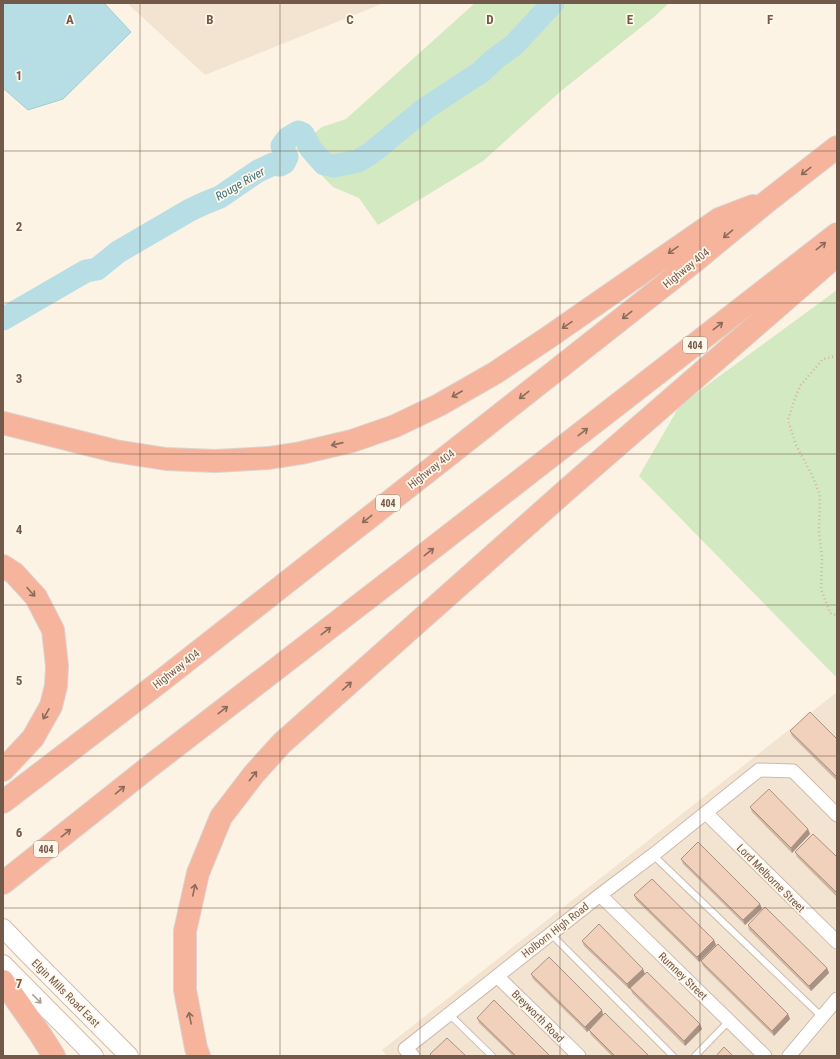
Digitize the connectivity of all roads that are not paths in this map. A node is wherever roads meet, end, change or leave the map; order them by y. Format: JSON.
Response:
{"nodes":[{"id":1,"x":837,"y":147,"type":"edge"},
{"id":2,"x":769,"y":200,"type":"junction"},
{"id":3,"x":837,"y":234,"type":"edge"},
{"id":4,"x":837,"y":255,"type":"edge"},
{"id":5,"x":3,"y":423,"type":"edge"},
{"id":6,"x":3,"y":566,"type":"edge"},
{"id":7,"x":3,"y":770,"type":"edge"},
{"id":8,"x":3,"y":802,"type":"edge"},
{"id":9,"x":706,"y":813,"type":"junction"},
{"id":10,"x":837,"y":815,"type":"edge"},
{"id":11,"x":653,"y":855,"type":"junction"},
{"id":12,"x":3,"y":883,"type":"edge"},
{"id":13,"x":600,"y":895,"type":"junction"},
{"id":14,"x":3,"y":928,"type":"edge"},
{"id":15,"x":551,"y":934,"type":"junction"},
{"id":16,"x":837,"y":942,"type":"edge"},
{"id":17,"x":5,"y":972,"type":"edge"},
{"id":18,"x":497,"y":976,"type":"junction"},
{"id":19,"x":837,"y":999,"type":"edge"},
{"id":20,"x":449,"y":1014,"type":"junction"},
{"id":21,"x":822,"y":1017,"type":"junction"},
{"id":22,"x":729,"y":1021,"type":"junction"},
{"id":23,"x":409,"y":1052,"type":"edge"},
{"id":24,"x":54,"y":1056,"type":"edge"},
{"id":25,"x":94,"y":1056,"type":"edge"},
{"id":26,"x":129,"y":1056,"type":"edge"},
{"id":27,"x":199,"y":1056,"type":"edge"},
{"id":28,"x":492,"y":1056,"type":"edge"},
{"id":29,"x":578,"y":1056,"type":"edge"},
{"id":30,"x":673,"y":1056,"type":"edge"},
{"id":31,"x":695,"y":1056,"type":"edge"},
{"id":32,"x":765,"y":1056,"type":"edge"},
{"id":33,"x":789,"y":1056,"type":"edge"}],
"edges":[{"from":1,"to":2,"type":"highway","name":"Highway 404","number":"404","one_way":true},
{"from":2,"to":5,"type":"highway","one_way":true},
{"from":2,"to":8,"type":"highway","name":"Highway 404","number":"404","one_way":true},
{"from":12,"to":3,"type":"highway","number":"404","one_way":true},
{"from":27,"to":4,"type":"highway","one_way":true},
{"from":6,"to":7,"type":"highway","one_way":true},
{"from":9,"to":10,"type":"street","name":"Holborn High Road"},
{"from":9,"to":11,"type":"street","name":"Holborn High Road"},
{"from":9,"to":16,"type":"street","name":"Lord Melborne Street"},
{"from":11,"to":13,"type":"street","name":"Holborn High Road"},
{"from":11,"to":21,"type":"lane"},
{"from":13,"to":15,"type":"street","name":"Holborn High Road"},
{"from":13,"to":22,"type":"street","name":"Rumney Street"},
{"from":14,"to":26,"type":"main road","name":"Elgin Mills Road East"},
{"from":15,"to":18,"type":"street","name":"Holborn High Road"},
{"from":15,"to":30,"type":"lane"},
{"from":17,"to":24,"type":"highway"},
{"from":17,"to":25,"type":"main road","one_way":true},
{"from":18,"to":20,"type":"street","name":"Holborn High Road"},
{"from":18,"to":29,"type":"street","name":"Breyworth Road"},
{"from":19,"to":21,"type":"street"},
{"from":20,"to":23,"type":"street","name":"Holborn High Road"},
{"from":20,"to":28,"type":"lane"},
{"from":21,"to":33,"type":"street"},
{"from":22,"to":31,"type":"lane"},
{"from":22,"to":32,"type":"street","name":"Rumney Street"}]}
